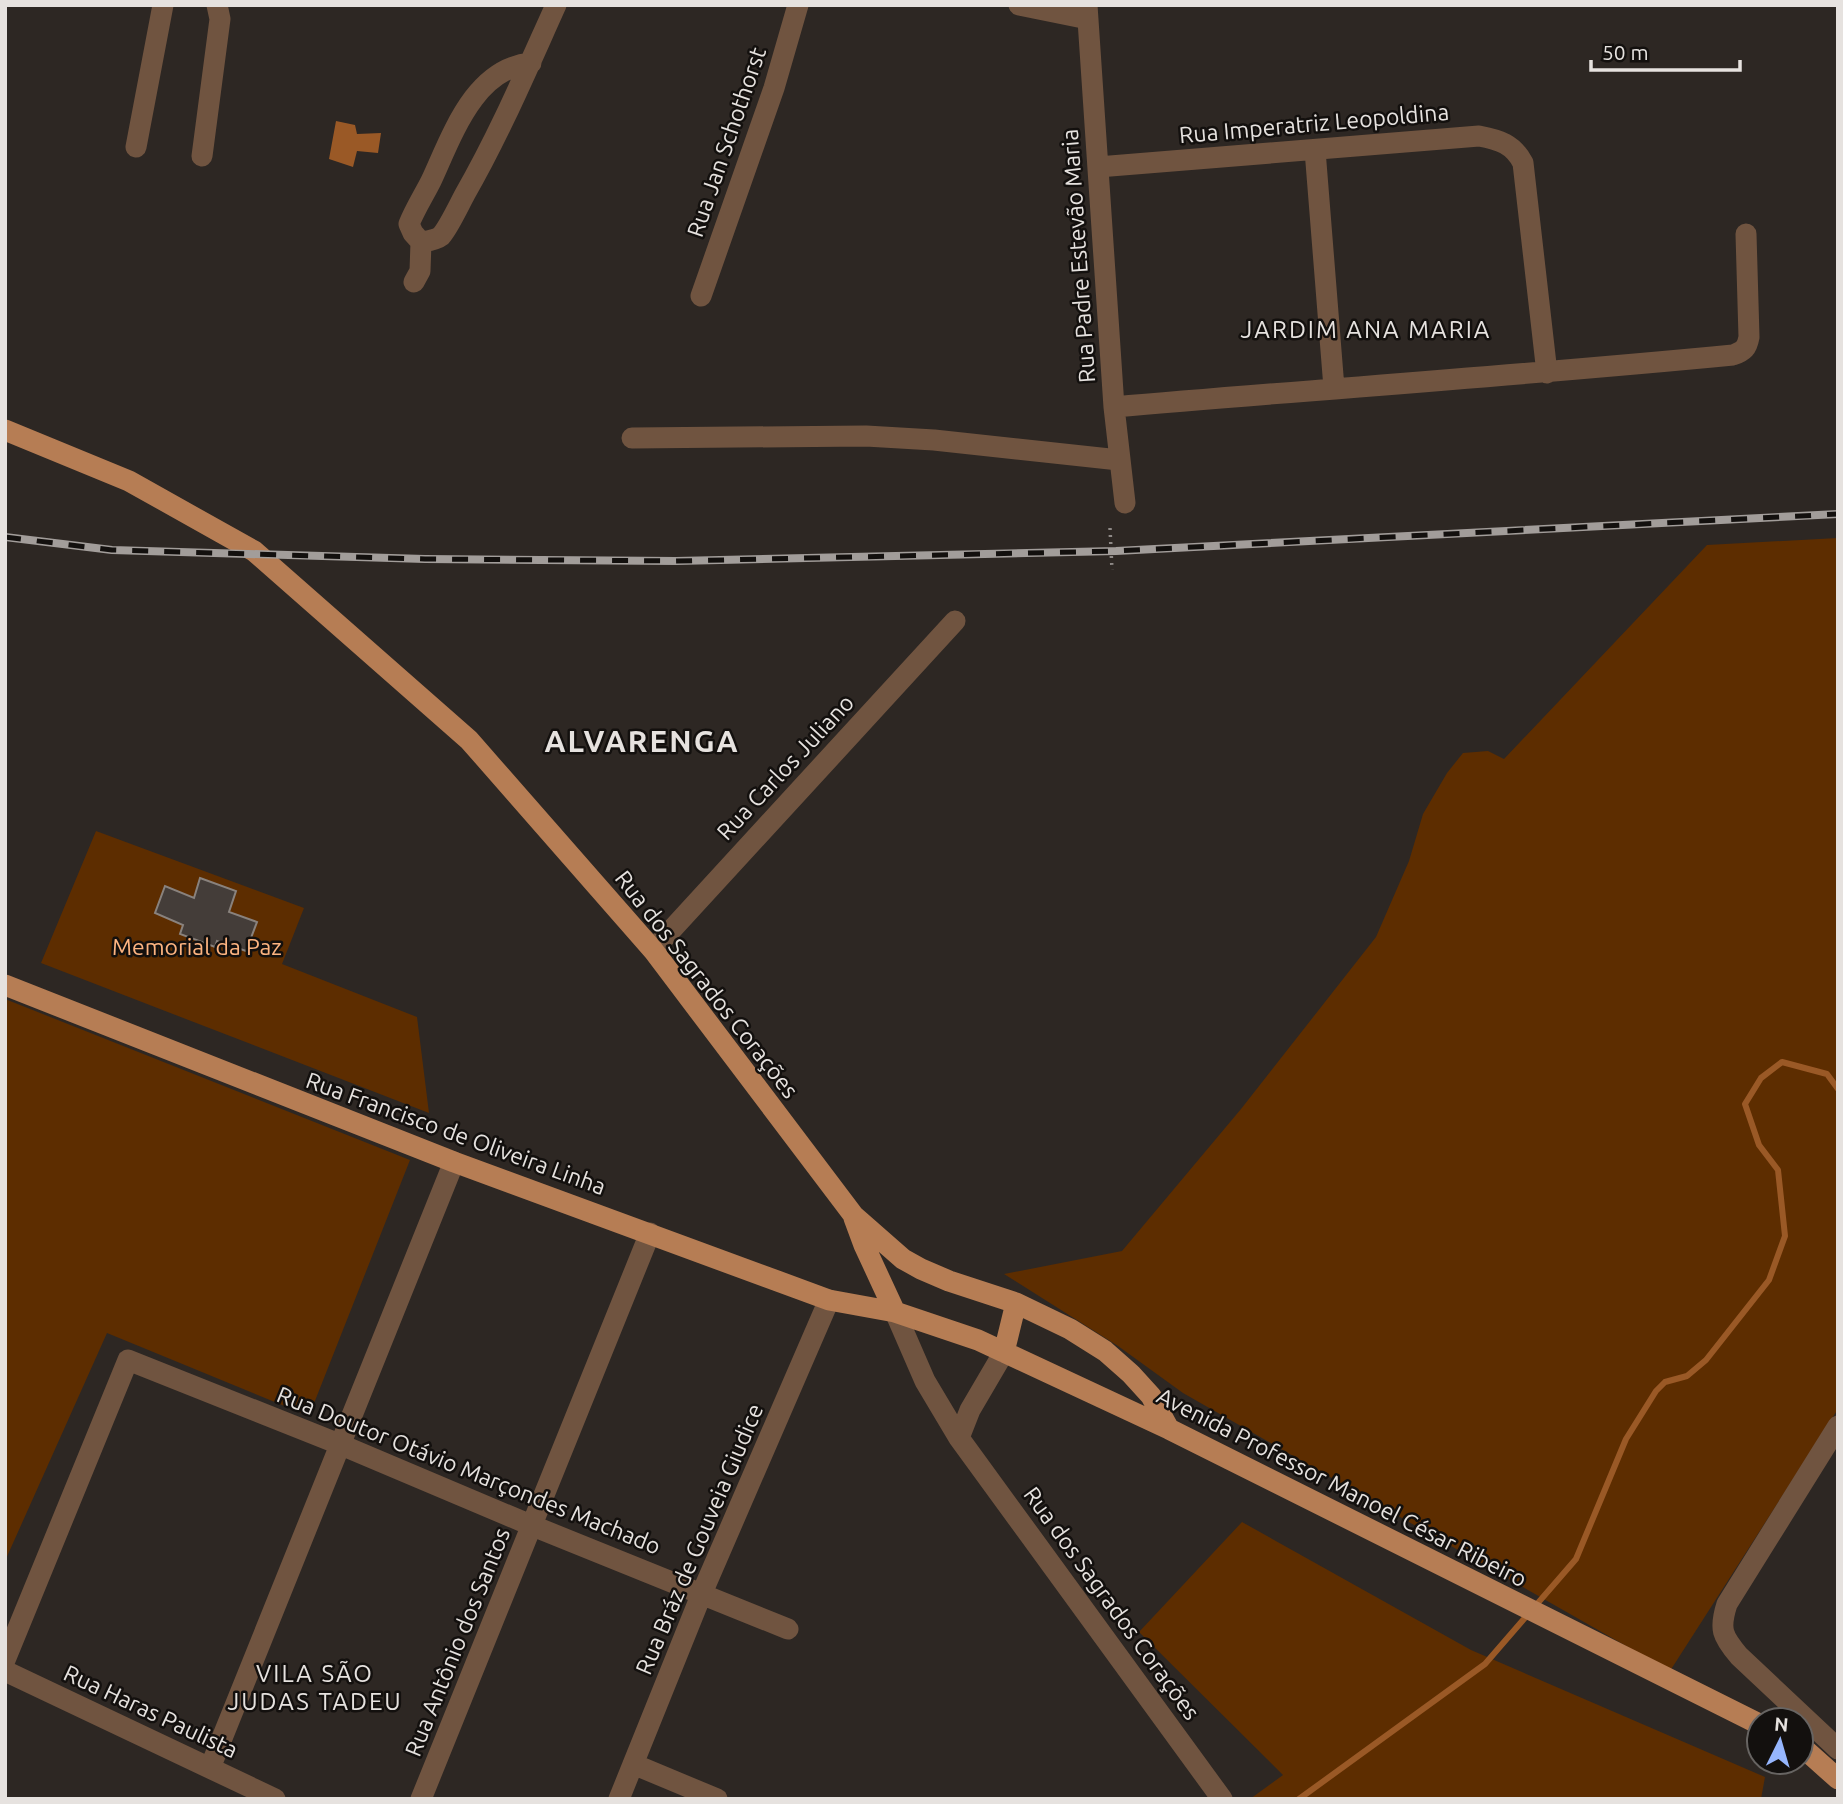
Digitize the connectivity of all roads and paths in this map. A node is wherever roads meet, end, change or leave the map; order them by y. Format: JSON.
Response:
{"nodes":[{"id":1,"x":163,"y":5,"type":"edge"},
{"id":2,"x":217,"y":5,"type":"edge"},
{"id":3,"x":556,"y":5,"type":"edge"},
{"id":4,"x":798,"y":5,"type":"edge"},
{"id":5,"x":1019,"y":5,"type":"edge"},
{"id":6,"x":1087,"y":12,"type":"edge"},
{"id":7,"x":531,"y":63,"type":"junction"},
{"id":8,"x":136,"y":147,"type":"dead end"},
{"id":9,"x":1315,"y":150,"type":"junction"},
{"id":10,"x":202,"y":156,"type":"dead end"},
{"id":11,"x":1098,"y":167,"type":"junction"},
{"id":12,"x":1746,"y":234,"type":"dead end"},
{"id":13,"x":421,"y":242,"type":"junction"},
{"id":14,"x":414,"y":282,"type":"dead end"},
{"id":15,"x":701,"y":296,"type":"dead end"},
{"id":16,"x":1547,"y":373,"type":"junction"},
{"id":17,"x":1334,"y":388,"type":"junction"},
{"id":18,"x":1114,"y":407,"type":"junction"},
{"id":19,"x":5,"y":430,"type":"edge"},
{"id":20,"x":632,"y":438,"type":"dead end"},
{"id":21,"x":1119,"y":460,"type":"junction"},
{"id":22,"x":1125,"y":503,"type":"dead end"},
{"id":23,"x":1110,"y":528,"type":"dead end"},
{"id":24,"x":1112,"y":570,"type":"dead end"},
{"id":25,"x":956,"y":621,"type":"dead end"},
{"id":26,"x":653,"y":950,"type":"junction"},
{"id":27,"x":5,"y":985,"type":"edge"},
{"id":28,"x":454,"y":1162,"type":"junction"},
{"id":29,"x":854,"y":1216,"type":"junction"},
{"id":30,"x":650,"y":1233,"type":"junction"},
{"id":31,"x":829,"y":1300,"type":"junction"},
{"id":32,"x":1016,"y":1303,"type":"junction"},
{"id":33,"x":895,"y":1312,"type":"junction"},
{"id":34,"x":1004,"y":1352,"type":"junction"},
{"id":35,"x":1838,"y":1426,"type":"edge"},
{"id":36,"x":1169,"y":1429,"type":"junction"},
{"id":37,"x":959,"y":1438,"type":"junction"},
{"id":38,"x":339,"y":1444,"type":"junction"},
{"id":39,"x":533,"y":1526,"type":"junction"},
{"id":40,"x":702,"y":1593,"type":"junction"},
{"id":41,"x":788,"y":1629,"type":"dead end"},
{"id":42,"x":5,"y":1660,"type":"edge"},
{"id":43,"x":5,"y":1671,"type":"edge"},
{"id":44,"x":1745,"y":1717,"type":"edge"},
{"id":45,"x":1838,"y":1749,"type":"edge"},
{"id":46,"x":1815,"y":1750,"type":"edge"},
{"id":47,"x":1815,"y":1758,"type":"edge"},
{"id":48,"x":1838,"y":1759,"type":"edge"},
{"id":49,"x":634,"y":1764,"type":"junction"},
{"id":50,"x":210,"y":1768,"type":"junction"},
{"id":51,"x":1838,"y":1779,"type":"edge"},
{"id":52,"x":275,"y":1799,"type":"edge"},
{"id":53,"x":421,"y":1799,"type":"edge"},
{"id":54,"x":619,"y":1799,"type":"edge"},
{"id":55,"x":717,"y":1799,"type":"edge"},
{"id":56,"x":1222,"y":1799,"type":"edge"}],
"edges":[{"from":1,"to":8,"type":"street"},
{"from":2,"to":10,"type":"street"},
{"from":3,"to":7,"type":"street"},
{"from":4,"to":15,"type":"street","name":"Rua Jan Schothorst"},
{"from":5,"to":6,"type":"street"},
{"from":6,"to":11,"type":"street","name":"Rua Padre Estevão Maria"},
{"from":7,"to":13,"type":"street"},
{"from":7,"to":13,"type":"street"},
{"from":9,"to":11,"type":"street","name":"Rua Imperatriz Leopoldina"},
{"from":9,"to":16,"type":"street","name":"Rua Imperatriz Leopoldina"},
{"from":9,"to":17,"type":"street"},
{"from":11,"to":18,"type":"street","name":"Rua Padre Estevão Maria"},
{"from":12,"to":16,"type":"street"},
{"from":13,"to":14,"type":"street"},
{"from":16,"to":17,"type":"street"},
{"from":17,"to":18,"type":"street"},
{"from":18,"to":21,"type":"street","name":"Rua Padre Estevão Maria"},
{"from":19,"to":26,"type":"main road","name":"Rua dos Sagrados Corações"},
{"from":20,"to":21,"type":"street"},
{"from":21,"to":22,"type":"street","name":"Rua Padre Estevão Maria"},
{"from":23,"to":24,"type":"path"},
{"from":25,"to":26,"type":"street","name":"Rua Carlos Juliano"},
{"from":26,"to":29,"type":"main road","name":"Rua dos Sagrados Corações"},
{"from":27,"to":28,"type":"main road","name":"Rua Francisco de Oliveira Linha"},
{"from":28,"to":30,"type":"main road","name":"Rua Francisco de Oliveira Linha"},
{"from":28,"to":38,"type":"street"},
{"from":29,"to":32,"type":"main road"},
{"from":29,"to":33,"type":"main road"},
{"from":30,"to":31,"type":"main road","name":"Rua Francisco de Oliveira Linha"},
{"from":30,"to":39,"type":"street","name":"Rua Antônio dos Santos"},
{"from":31,"to":33,"type":"main road","name":"Rua Francisco de Oliveira Linha"},
{"from":31,"to":40,"type":"street","name":"Rua Bráz de Gouveia Giudice"},
{"from":32,"to":34,"type":"main road"},
{"from":32,"to":36,"type":"main road"},
{"from":33,"to":34,"type":"main road","name":"Avenida Professor Manoel César Ribeiro"},
{"from":33,"to":37,"type":"street","name":"Rua dos Sagrados Corações"},
{"from":34,"to":36,"type":"main road","name":"Avenida Professor Manoel César Ribeiro"},
{"from":34,"to":37,"type":"street"},
{"from":35,"to":45,"type":"street"},
{"from":36,"to":44,"type":"main road","name":"Avenida Professor Manoel César Ribeiro"},
{"from":37,"to":56,"type":"street","name":"Rua dos Sagrados Corações"},
{"from":38,"to":39,"type":"street","name":"Rua Doutor Otávio Marçondes Machado"},
{"from":38,"to":42,"type":"street","name":"Rua Doutor Otávio Marçondes Machado"},
{"from":38,"to":50,"type":"street"},
{"from":39,"to":40,"type":"street","name":"Rua Doutor Otávio Marçondes Machado"},
{"from":39,"to":53,"type":"street","name":"Rua Antônio dos Santos"},
{"from":40,"to":41,"type":"street","name":"Rua Doutor Otávio Marçondes Machado"},
{"from":40,"to":49,"type":"street","name":"Rua Bráz de Gouveia Giudice"},
{"from":43,"to":50,"type":"street","name":"Rua Haras Paulista"},
{"from":46,"to":48,"type":"main road"},
{"from":47,"to":51,"type":"main road"},
{"from":49,"to":54,"type":"street","name":"Rua Bráz de Gouveia Giudice"},
{"from":49,"to":55,"type":"street"},
{"from":50,"to":52,"type":"street","name":"Rua Haras Paulista"}]}
